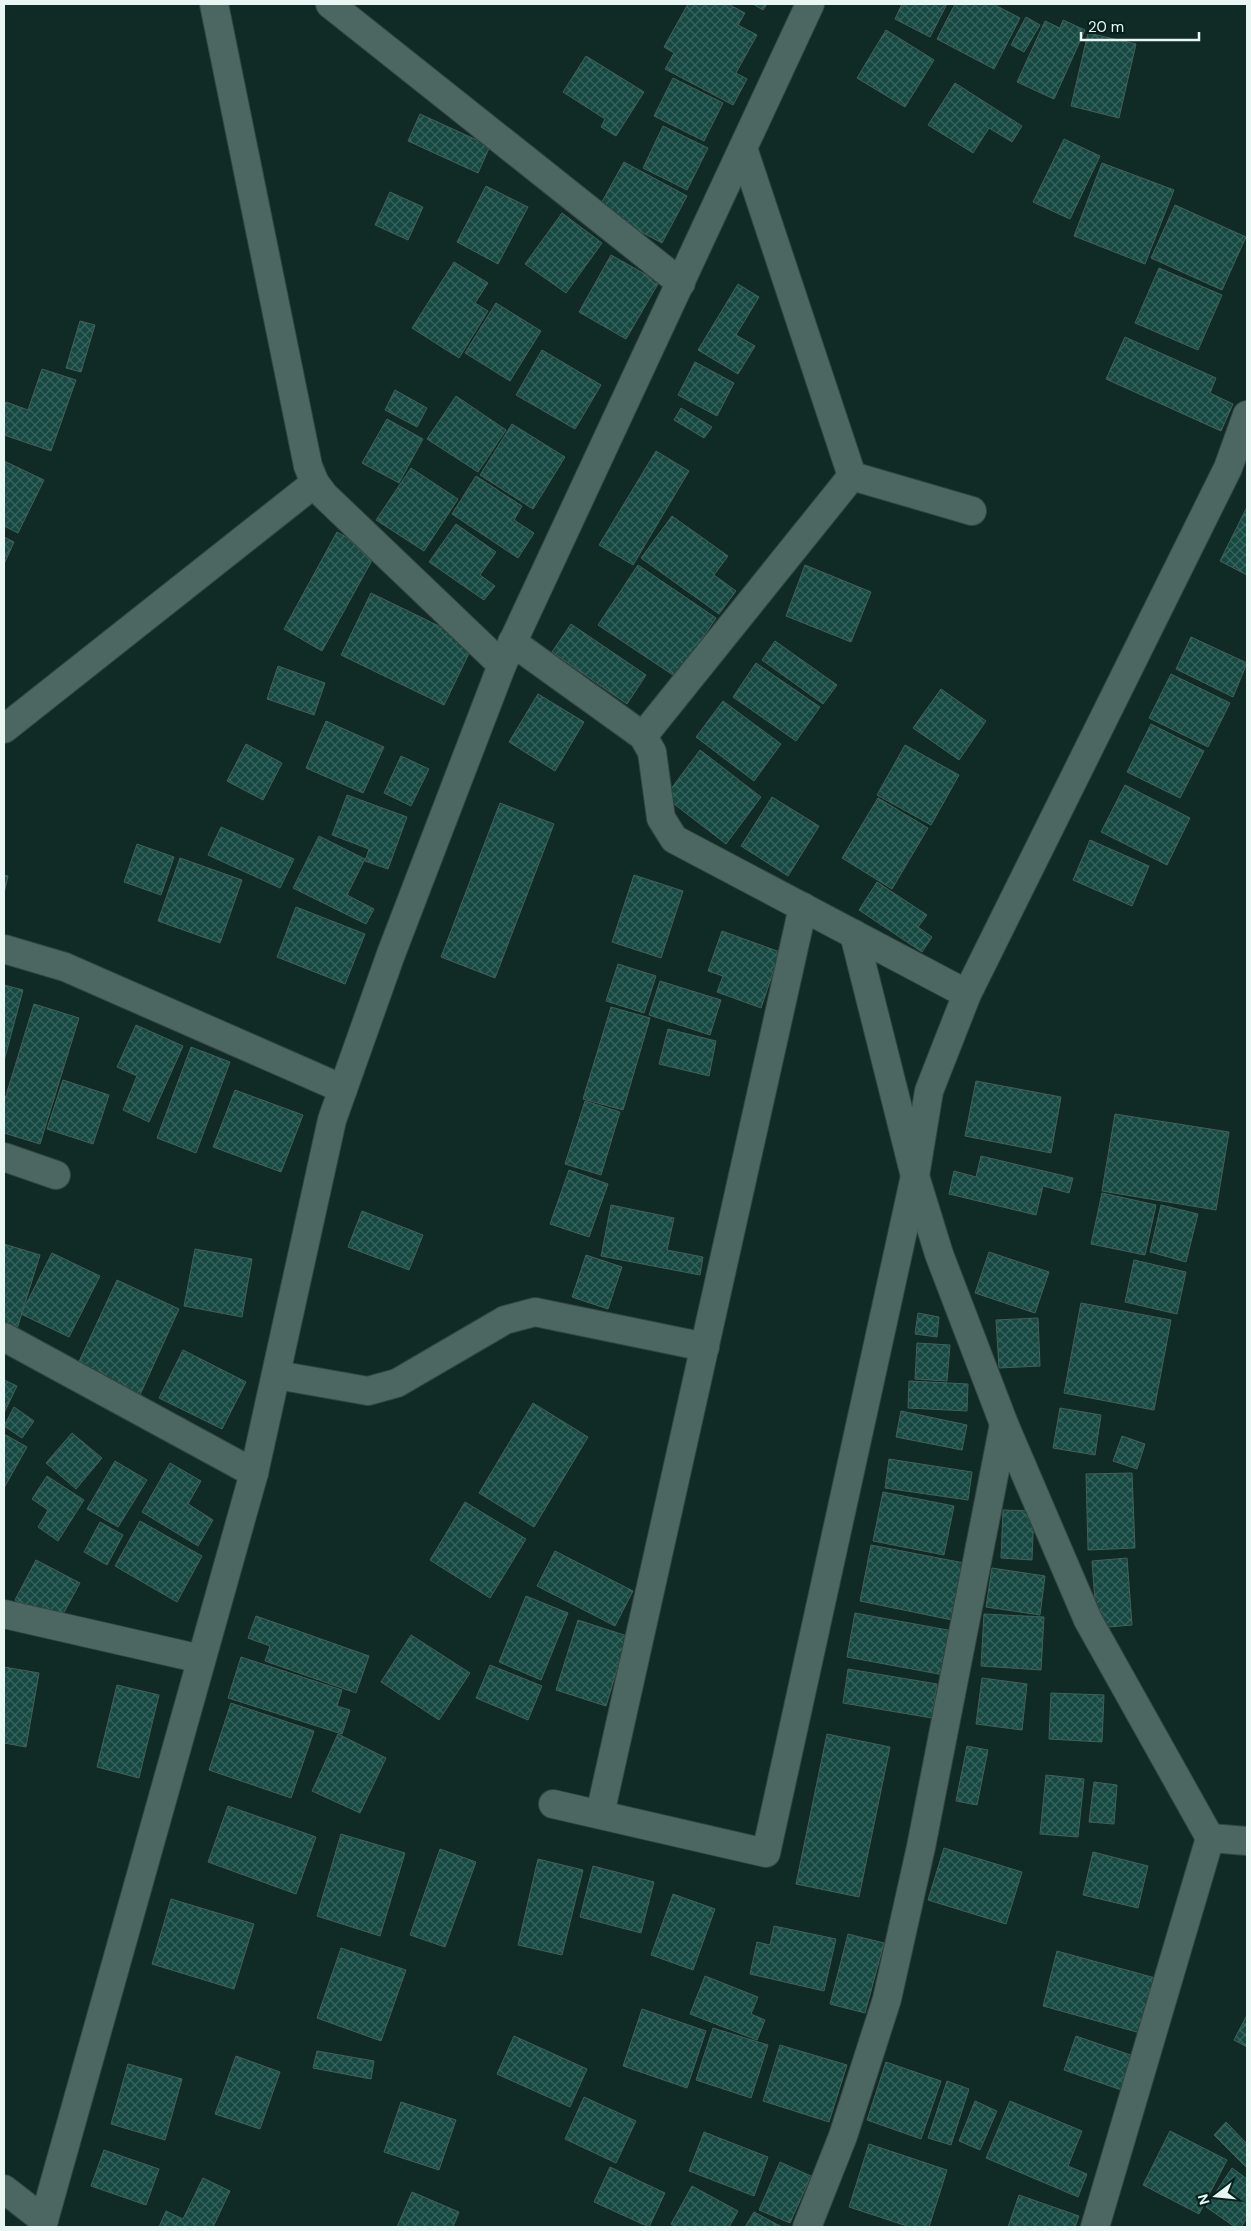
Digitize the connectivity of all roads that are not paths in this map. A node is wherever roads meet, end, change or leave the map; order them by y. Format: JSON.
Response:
{"nodes":[{"id":1,"x":214,"y":4,"type":"edge"},
{"id":2,"x":330,"y":4,"type":"edge"},
{"id":3,"x":810,"y":4,"type":"edge"},
{"id":4,"x":743,"y":148,"type":"junction"},
{"id":5,"x":680,"y":283,"type":"junction"},
{"id":6,"x":1247,"y":415,"type":"edge"},
{"id":7,"x":852,"y":476,"type":"junction"},
{"id":8,"x":315,"y":483,"type":"junction"},
{"id":9,"x":972,"y":511,"type":"dead end"},
{"id":10,"x":507,"y":654,"type":"junction"},
{"id":11,"x":4,"y":729,"type":"edge"},
{"id":12,"x":643,"y":736,"type":"junction"},
{"id":13,"x":803,"y":907,"type":"junction"},
{"id":14,"x":854,"y":934,"type":"junction"},
{"id":15,"x":4,"y":949,"type":"edge"},
{"id":16,"x":967,"y":994,"type":"junction"},
{"id":17,"x":344,"y":1089,"type":"junction"},
{"id":18,"x":4,"y":1157,"type":"edge"},
{"id":19,"x":56,"y":1175,"type":"dead end"},
{"id":20,"x":915,"y":1176,"type":"junction"},
{"id":21,"x":4,"y":1337,"type":"edge"},
{"id":22,"x":705,"y":1347,"type":"junction"},
{"id":23,"x":277,"y":1375,"type":"junction"},
{"id":24,"x":1004,"y":1424,"type":"junction"},
{"id":25,"x":254,"y":1473,"type":"junction"},
{"id":26,"x":4,"y":1614,"type":"edge"},
{"id":27,"x":201,"y":1658,"type":"junction"},
{"id":28,"x":552,"y":1804,"type":"dead end"},
{"id":29,"x":600,"y":1814,"type":"junction"},
{"id":30,"x":1210,"y":1838,"type":"junction"},
{"id":31,"x":1247,"y":1841,"type":"edge"},
{"id":32,"x":4,"y":2189,"type":"edge"},
{"id":33,"x":43,"y":2224,"type":"edge"},
{"id":34,"x":807,"y":2227,"type":"edge"},
{"id":35,"x":1095,"y":2227,"type":"edge"}],
"edges":[{"from":1,"to":8,"type":"street"},
{"from":2,"to":5,"type":"street"},
{"from":3,"to":4,"type":"street"},
{"from":4,"to":5,"type":"street"},
{"from":4,"to":7,"type":"street"},
{"from":5,"to":10,"type":"street"},
{"from":6,"to":16,"type":"street"},
{"from":7,"to":9,"type":"street"},
{"from":7,"to":12,"type":"street"},
{"from":8,"to":10,"type":"street"},
{"from":8,"to":11,"type":"street"},
{"from":10,"to":12,"type":"street"},
{"from":10,"to":17,"type":"street"},
{"from":12,"to":13,"type":"street"},
{"from":13,"to":14,"type":"street"},
{"from":13,"to":22,"type":"street"},
{"from":14,"to":16,"type":"street"},
{"from":14,"to":20,"type":"street"},
{"from":15,"to":17,"type":"street"},
{"from":16,"to":20,"type":"street"},
{"from":17,"to":23,"type":"street"},
{"from":18,"to":19,"type":"street"},
{"from":20,"to":24,"type":"street"},
{"from":20,"to":29,"type":"street"},
{"from":21,"to":25,"type":"street"},
{"from":22,"to":23,"type":"street"},
{"from":22,"to":29,"type":"street"},
{"from":23,"to":25,"type":"street"},
{"from":24,"to":30,"type":"street"},
{"from":24,"to":34,"type":"street"},
{"from":25,"to":27,"type":"street"},
{"from":26,"to":27,"type":"street"},
{"from":27,"to":33,"type":"street"},
{"from":28,"to":29,"type":"street"},
{"from":30,"to":31,"type":"street"},
{"from":30,"to":35,"type":"street"},
{"from":32,"to":33,"type":"street"}]}
